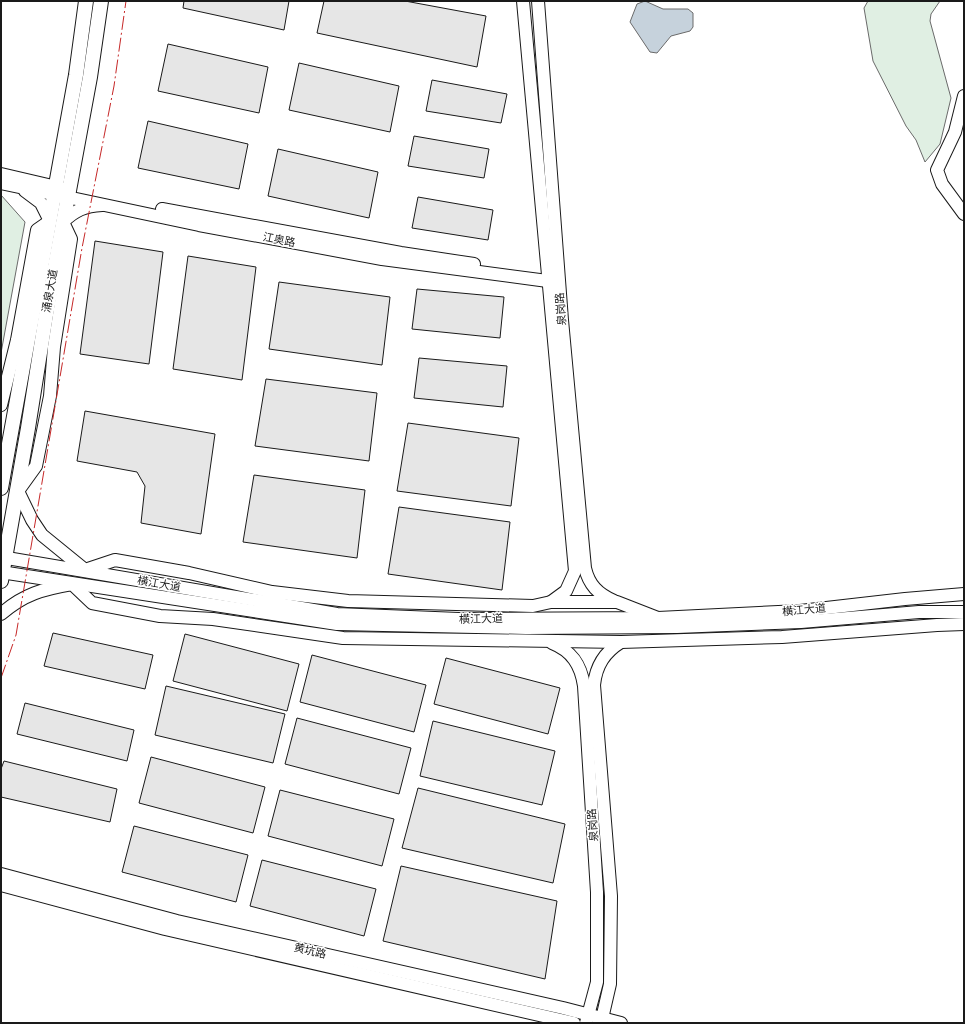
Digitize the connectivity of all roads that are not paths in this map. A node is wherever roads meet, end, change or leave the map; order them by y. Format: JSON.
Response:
{"nodes":[{"id":1,"x":86,"y":1,"type":"edge"},
{"id":2,"x":101,"y":1,"type":"edge"},
{"id":3,"x":524,"y":1,"type":"edge"},
{"id":4,"x":538,"y":1,"type":"edge"},
{"id":5,"x":964,"y":96,"type":"edge"},
{"id":6,"x":1,"y":174,"type":"edge"},
{"id":7,"x":1,"y":183,"type":"edge"},
{"id":8,"x":14,"y":186,"type":"junction"},
{"id":9,"x":61,"y":192,"type":"junction"},
{"id":10,"x":102,"y":205,"type":"junction"},
{"id":11,"x":964,"y":214,"type":"edge"},
{"id":12,"x":56,"y":222,"type":"junction"},
{"id":13,"x":553,"y":278,"type":"junction"},
{"id":14,"x":1,"y":405,"type":"edge"},
{"id":15,"x":1,"y":488,"type":"edge"},
{"id":16,"x":18,"y":491,"type":"junction"},
{"id":17,"x":4,"y":558,"type":"edge"},
{"id":18,"x":580,"y":568,"type":"junction"},
{"id":19,"x":85,"y":570,"type":"junction"},
{"id":20,"x":2,"y":575,"type":"edge"},
{"id":21,"x":72,"y":584,"type":"junction"},
{"id":22,"x":964,"y":594,"type":"edge"},
{"id":23,"x":551,"y":602,"type":"junction"},
{"id":24,"x":617,"y":602,"type":"junction"},
{"id":25,"x":520,"y":605,"type":"junction"},
{"id":26,"x":964,"y":612,"type":"edge"},
{"id":27,"x":1,"y":614,"type":"edge"},
{"id":28,"x":658,"y":618,"type":"junction"},
{"id":29,"x":523,"y":623,"type":"junction"},
{"id":30,"x":964,"y":624,"type":"edge"},
{"id":31,"x":647,"y":627,"type":"junction"},
{"id":32,"x":648,"y":641,"type":"junction"},
{"id":33,"x":526,"y":642,"type":"junction"},
{"id":34,"x":549,"y":642,"type":"junction"},
{"id":35,"x":621,"y":642,"type":"junction"},
{"id":36,"x":589,"y":685,"type":"junction"},
{"id":37,"x":1,"y":874,"type":"edge"},
{"id":38,"x":1,"y":885,"type":"edge"},
{"id":39,"x":587,"y":1019,"type":"edge"},
{"id":40,"x":602,"y":1021,"type":"edge"},
{"id":41,"x":574,"y":1023,"type":"edge"},
{"id":42,"x":621,"y":1023,"type":"edge"}],
"edges":[{"from":1,"to":9,"type":"main road","name":"涌泉大道"},
{"from":2,"to":9,"type":"main road","name":"涌泉大道"},
{"from":3,"to":13,"type":"street","name":"泉岗路"},
{"from":4,"to":13,"type":"street","name":"泉岗路"},
{"from":5,"to":11,"type":"street"},
{"from":6,"to":9,"type":"street","name":"江奥路"},
{"from":7,"to":8,"type":"street","name":"江奥路"},
{"from":8,"to":9,"type":"street","name":"江奥路"},
{"from":8,"to":12,"type":"street"},
{"from":9,"to":10,"type":"street","name":"江奥路"},
{"from":9,"to":12,"type":"main road","name":"涌泉大道"},
{"from":9,"to":13,"type":"street","name":"江奥路"},
{"from":10,"to":12,"type":"street"},
{"from":10,"to":13,"type":"street","name":"江奥路"},
{"from":12,"to":14,"type":"street"},
{"from":12,"to":15,"type":"main road","name":"涌泉大道"},
{"from":12,"to":16,"type":"main road","name":"涌泉大道"},
{"from":13,"to":18,"type":"street","name":"泉岗路"},
{"from":16,"to":17,"type":"main road","name":"涌泉大道"},
{"from":16,"to":19,"type":"street"},
{"from":17,"to":19,"type":"street","name":"横江大道"},
{"from":17,"to":20,"type":"main road","name":"涌泉大道"},
{"from":18,"to":23,"type":"street","name":"泉岗路"},
{"from":18,"to":24,"type":"street","name":"泉岗路"},
{"from":19,"to":25,"type":"street"},
{"from":19,"to":29,"type":"street","name":"横江大道"},
{"from":20,"to":21,"type":"street","name":"横江大道"},
{"from":21,"to":27,"type":"street"},
{"from":21,"to":29,"type":"street","name":"横江大道"},
{"from":21,"to":33,"type":"street"},
{"from":22,"to":28,"type":"street","name":"横江大道"},
{"from":23,"to":24,"type":"street"},
{"from":23,"to":25,"type":"street"},
{"from":24,"to":28,"type":"street","name":"泉岗路"},
{"from":25,"to":29,"type":"street"},
{"from":26,"to":31,"type":"street","name":"横江大道"},
{"from":28,"to":29,"type":"street","name":"横江大道"},
{"from":29,"to":31,"type":"street","name":"横江大道"},
{"from":29,"to":33,"type":"street"},
{"from":30,"to":32,"type":"street"},
{"from":31,"to":32,"type":"street"},
{"from":32,"to":35,"type":"street"},
{"from":33,"to":34,"type":"street"},
{"from":34,"to":35,"type":"street"},
{"from":34,"to":36,"type":"street","name":"泉岗路"},
{"from":35,"to":36,"type":"street","name":"泉岗路"},
{"from":36,"to":39,"type":"street","name":"泉岗路"},
{"from":36,"to":40,"type":"street","name":"泉岗路"},
{"from":37,"to":39,"type":"street","name":"黄坑路"},
{"from":38,"to":41,"type":"street","name":"黄坑路"},
{"from":39,"to":40,"type":"street","name":"黄坑路"},
{"from":40,"to":42,"type":"street","name":"黄坑路"}]}
